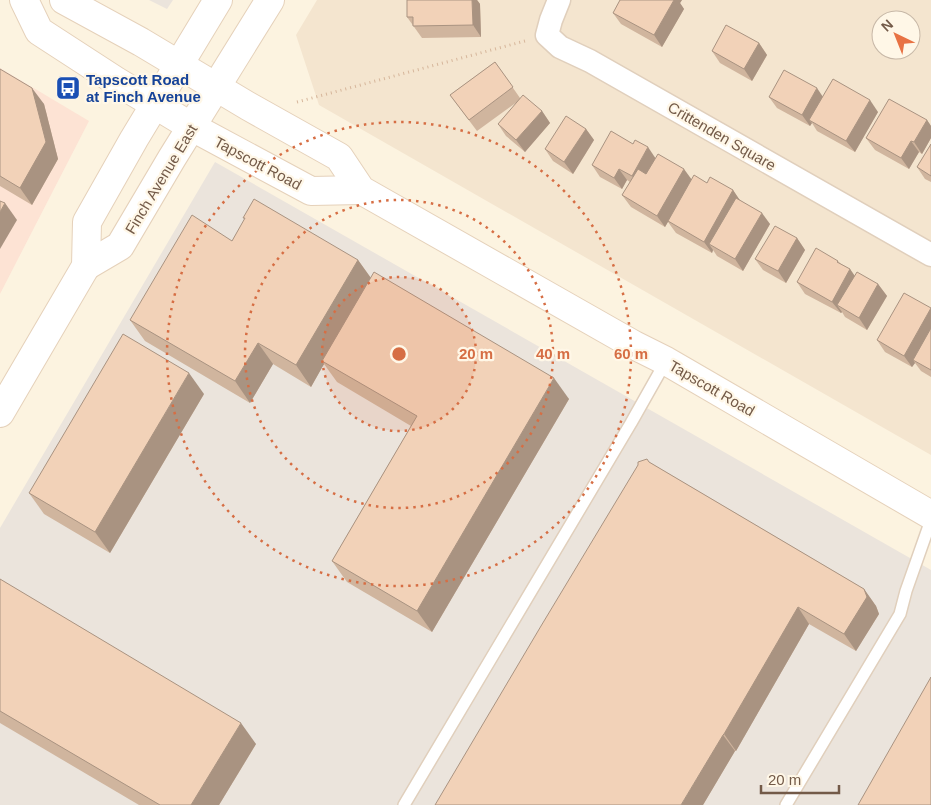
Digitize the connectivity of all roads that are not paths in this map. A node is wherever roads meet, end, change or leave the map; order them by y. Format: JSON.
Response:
{"nodes":[{"id":1,"x":24,"y":0,"type":"edge"},
{"id":2,"x":64,"y":0,"type":"edge"},
{"id":3,"x":218,"y":0,"type":"edge"},
{"id":4,"x":270,"y":0,"type":"edge"},
{"id":5,"x":559,"y":0,"type":"edge"},
{"id":6,"x":179,"y":65,"type":"junction"},
{"id":7,"x":217,"y":87,"type":"junction"},
{"id":8,"x":155,"y":104,"type":"junction"},
{"id":9,"x":192,"y":128,"type":"junction"},
{"id":10,"x":361,"y":190,"type":"junction"},
{"id":11,"x":931,"y":255,"type":"edge"},
{"id":12,"x":86,"y":266,"type":"junction"},
{"id":13,"x":666,"y":362,"type":"junction"},
{"id":14,"x":0,"y":413,"type":"edge"},
{"id":15,"x":931,"y":514,"type":"edge"},
{"id":16,"x":931,"y":520,"type":"edge"},
{"id":17,"x":404,"y":805,"type":"edge"},
{"id":18,"x":786,"y":805,"type":"edge"}],
"edges":[{"from":1,"to":8,"type":"street","name":"Tapscott Road"},
{"from":2,"to":6,"type":"street","name":"Tapscott Road"},
{"from":3,"to":6,"type":"street","name":"Finch Avenue East"},
{"from":4,"to":7,"type":"street","name":"Finch Avenue East"},
{"from":5,"to":11,"type":"street","name":"Crittenden Square"},
{"from":6,"to":7,"type":"street","name":"Tapscott Road"},
{"from":6,"to":8,"type":"street","name":"Finch Avenue East"},
{"from":7,"to":9,"type":"street","name":"Finch Avenue East"},
{"from":7,"to":10,"type":"street","name":"Tapscott Road"},
{"from":8,"to":9,"type":"street","name":"Tapscott Road"},
{"from":8,"to":12,"type":"street","name":"Finch Avenue East"},
{"from":9,"to":10,"type":"street","name":"Tapscott Road"},
{"from":9,"to":12,"type":"street","name":"Finch Avenue East"},
{"from":10,"to":13,"type":"street","name":"Tapscott Road"},
{"from":12,"to":14,"type":"street","name":"Finch Avenue East"},
{"from":13,"to":15,"type":"street","name":"Tapscott Road"},
{"from":13,"to":17,"type":"lane"},
{"from":16,"to":18,"type":"lane"}]}
